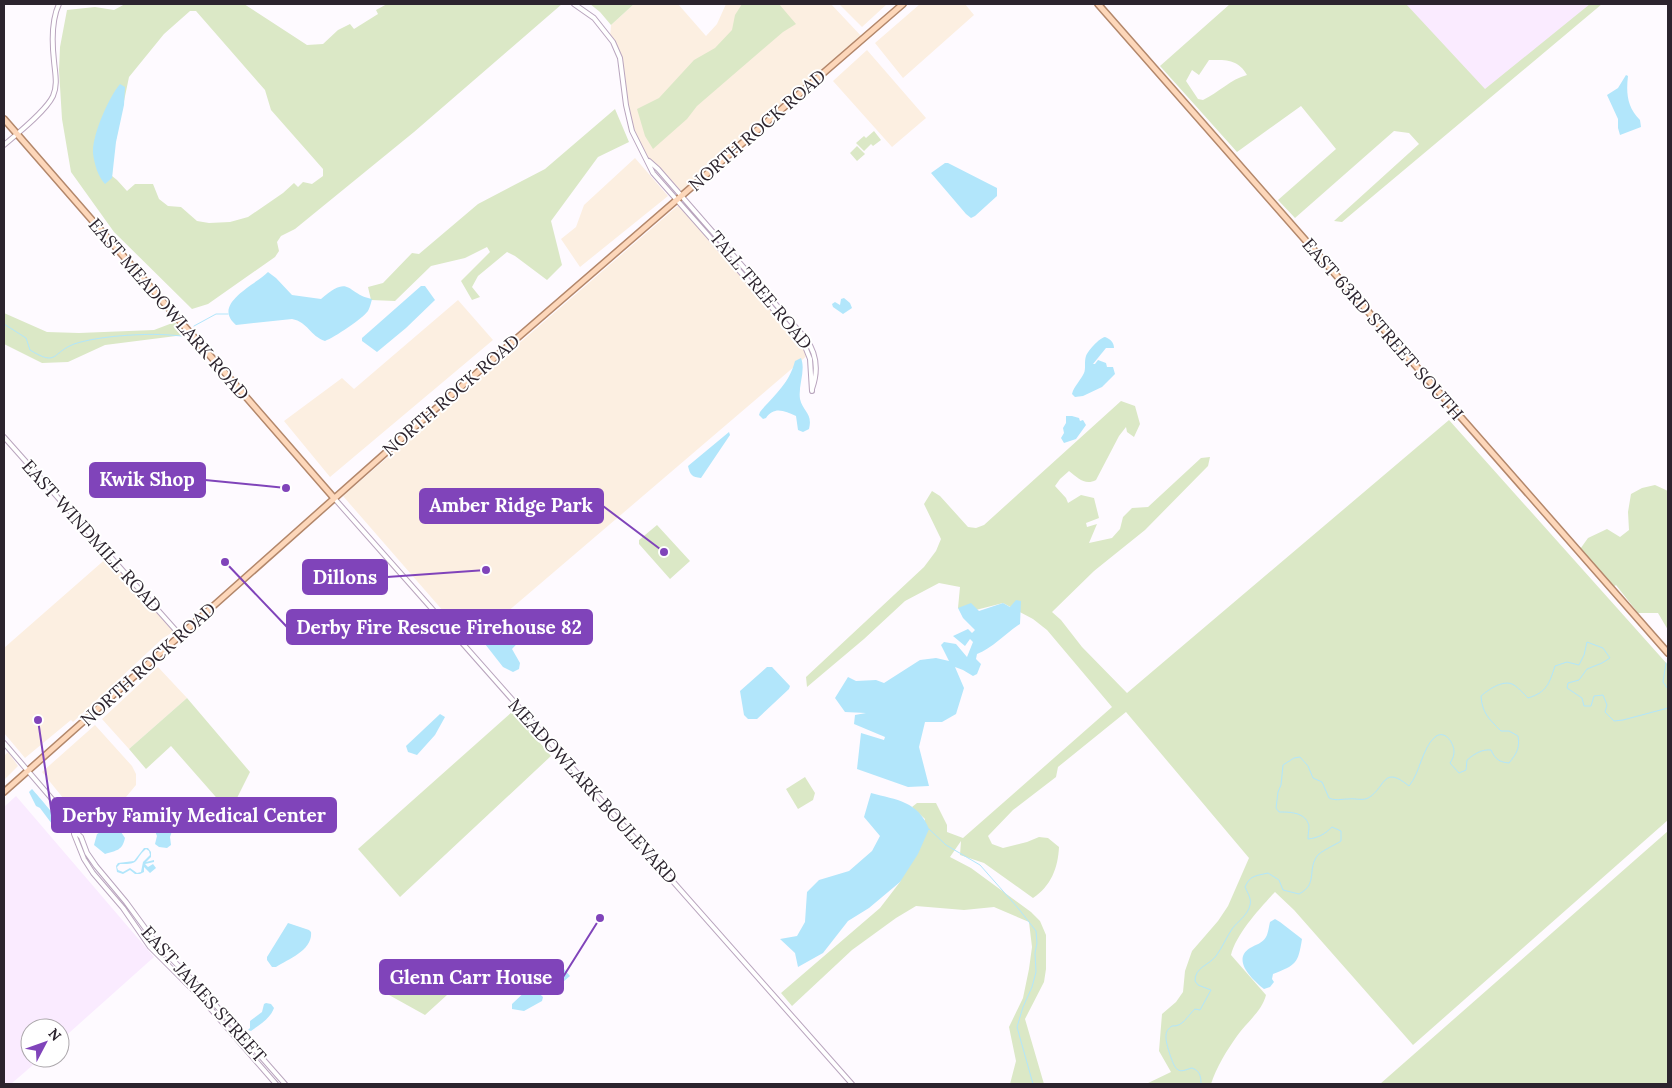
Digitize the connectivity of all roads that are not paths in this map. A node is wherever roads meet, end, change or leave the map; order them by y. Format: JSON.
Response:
{"nodes":[{"id":1,"x":59,"y":4,"type":"edge"},
{"id":2,"x":574,"y":4,"type":"edge"},
{"id":3,"x":903,"y":4,"type":"edge"},
{"id":4,"x":1098,"y":4,"type":"edge"},
{"id":5,"x":4,"y":119,"type":"edge"},
{"id":6,"x":17,"y":134,"type":"junction"},
{"id":7,"x":4,"y":145,"type":"edge"},
{"id":8,"x":679,"y":198,"type":"junction"},
{"id":9,"x":4,"y":438,"type":"edge"},
{"id":10,"x":334,"y":498,"type":"junction"},
{"id":11,"x":180,"y":634,"type":"junction"},
{"id":12,"x":1668,"y":653,"type":"edge"},
{"id":13,"x":4,"y":743,"type":"edge"},
{"id":14,"x":28,"y":771,"type":"junction"},
{"id":15,"x":4,"y":792,"type":"edge"},
{"id":16,"x":74,"y":830,"type":"junction"},
{"id":17,"x":276,"y":1084,"type":"edge"},
{"id":18,"x":285,"y":1084,"type":"edge"},
{"id":19,"x":852,"y":1084,"type":"edge"}],
"edges":[{"from":1,"to":6,"type":"street"},
{"from":2,"to":8,"type":"street","name":"TALL TREE ROAD"},
{"from":3,"to":8,"type":"main road","name":"NORTH ROCK ROAD"},
{"from":4,"to":12,"type":"main road","name":"EAST 63RD STREET SOUTH"},
{"from":5,"to":6,"type":"main road","name":"EAST MEADOWLARK ROAD"},
{"from":6,"to":7,"type":"street"},
{"from":6,"to":10,"type":"main road","name":"EAST MEADOWLARK ROAD"},
{"from":8,"to":8,"type":"street","name":"TALL TREE ROAD"},
{"from":8,"to":10,"type":"main road","name":"NORTH ROCK ROAD"},
{"from":9,"to":11,"type":"street","name":"EAST WINDMILL ROAD"},
{"from":10,"to":11,"type":"main road","name":"NORTH ROCK ROAD"},
{"from":10,"to":19,"type":"street","name":"MEADOWLARK BOULEVARD"},
{"from":11,"to":14,"type":"main road","name":"NORTH ROCK ROAD"},
{"from":13,"to":14,"type":"street","name":"EAST JAMES STREET"},
{"from":14,"to":15,"type":"main road","name":"NORTH ROCK ROAD"},
{"from":14,"to":16,"type":"street","name":"EAST JAMES STREET"},
{"from":16,"to":17,"type":"street","name":"EAST JAMES STREET"},
{"from":16,"to":18,"type":"street","name":"EAST JAMES STREET"}]}
